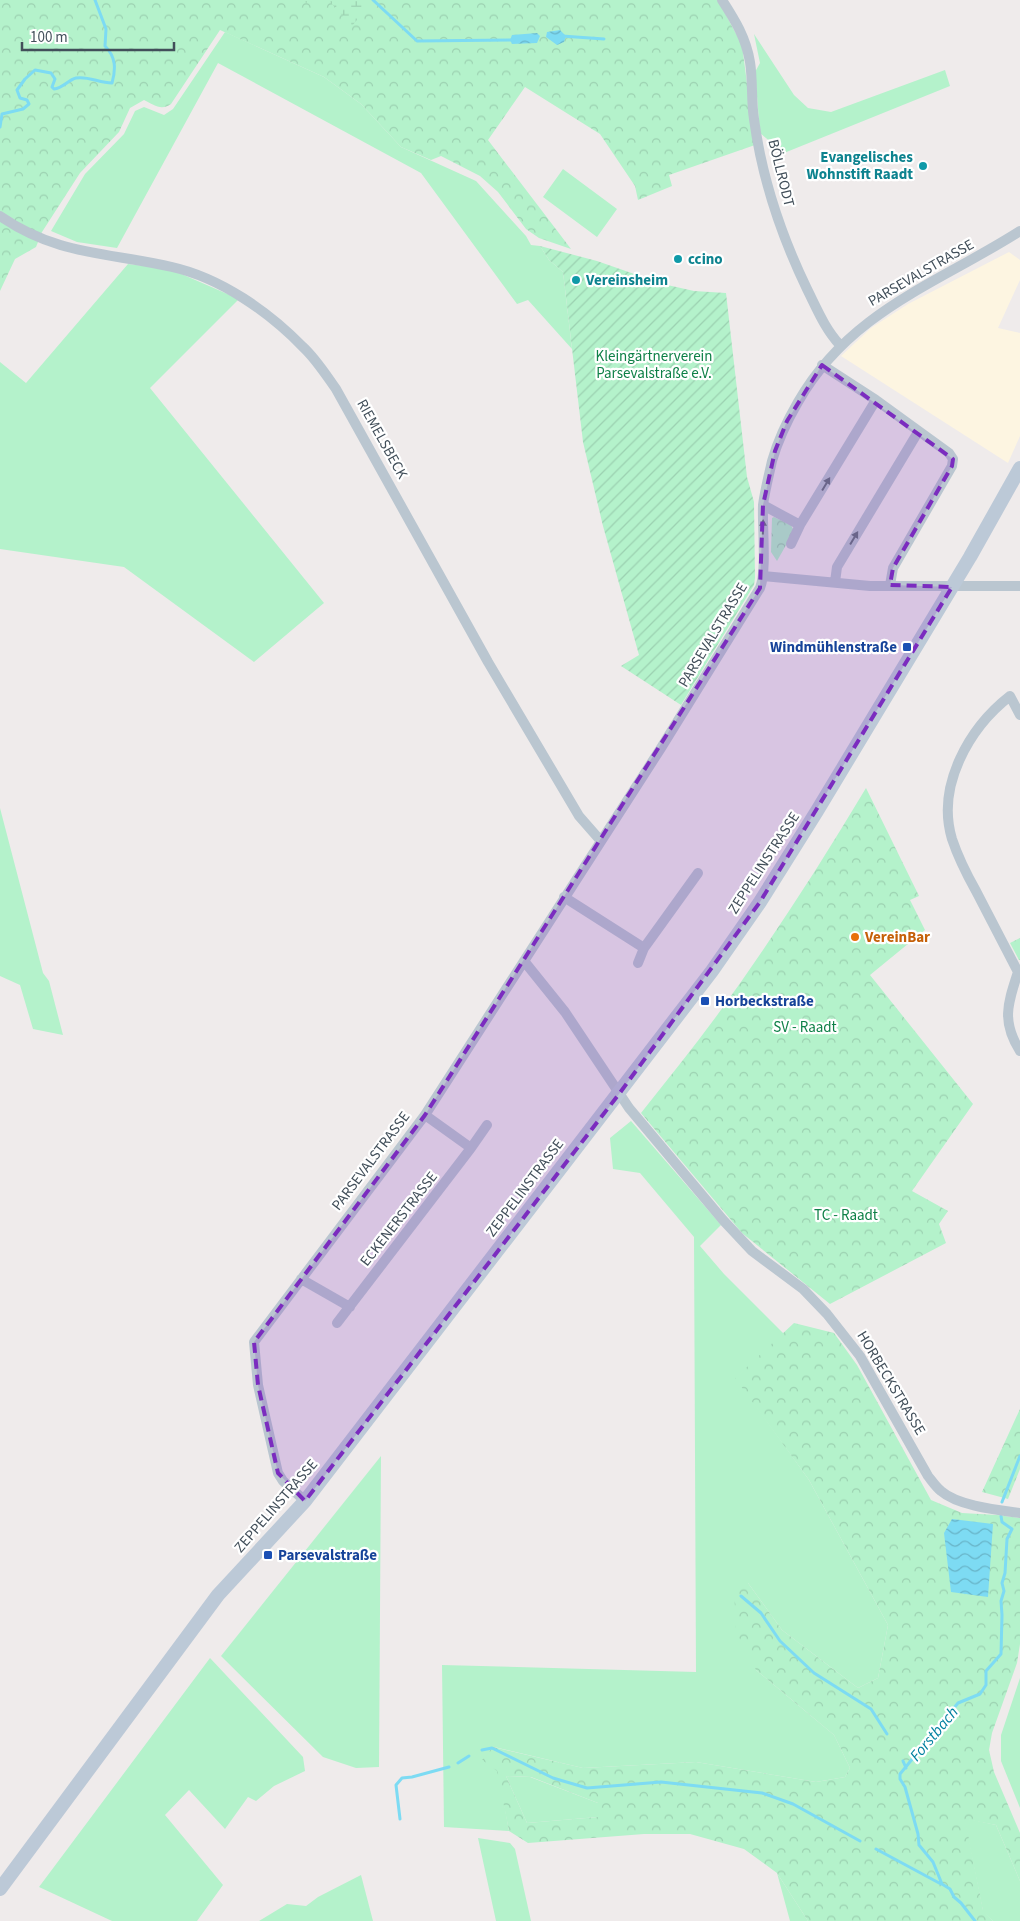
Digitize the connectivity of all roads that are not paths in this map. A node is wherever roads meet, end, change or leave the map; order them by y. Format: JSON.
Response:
{"nodes":[{"id":1,"x":722,"y":0,"type":"edge"},
{"id":2,"x":0,"y":216,"type":"edge"},
{"id":3,"x":1020,"y":231,"type":"edge"},
{"id":4,"x":840,"y":345,"type":"junction"},
{"id":5,"x":822,"y":365,"type":"junction"},
{"id":6,"x":876,"y":400,"type":"junction"},
{"id":7,"x":918,"y":432,"type":"junction"},
{"id":8,"x":1020,"y":468,"type":"edge"},
{"id":9,"x":763,"y":505,"type":"junction"},
{"id":10,"x":800,"y":525,"type":"junction"},
{"id":11,"x":792,"y":544,"type":"dead end"},
{"id":12,"x":763,"y":576,"type":"junction"},
{"id":13,"x":835,"y":582,"type":"junction"},
{"id":14,"x":890,"y":585,"type":"junction"},
{"id":15,"x":1020,"y":586,"type":"edge"},
{"id":16,"x":952,"y":587,"type":"junction"},
{"id":17,"x":1020,"y":715,"type":"edge"},
{"id":18,"x":600,"y":840,"type":"junction"},
{"id":19,"x":698,"y":873,"type":"dead end"},
{"id":20,"x":564,"y":897,"type":"junction"},
{"id":21,"x":644,"y":948,"type":"junction"},
{"id":22,"x":524,"y":961,"type":"junction"},
{"id":23,"x":638,"y":963,"type":"dead end"},
{"id":24,"x":1019,"y":971,"type":"edge"},
{"id":25,"x":1020,"y":1051,"type":"edge"},
{"id":26,"x":618,"y":1094,"type":"junction"},
{"id":27,"x":425,"y":1115,"type":"junction"},
{"id":28,"x":487,"y":1125,"type":"dead end"},
{"id":29,"x":471,"y":1148,"type":"junction"},
{"id":30,"x":301,"y":1279,"type":"junction"},
{"id":31,"x":350,"y":1307,"type":"junction"},
{"id":32,"x":337,"y":1323,"type":"dead end"},
{"id":33,"x":305,"y":1501,"type":"junction"},
{"id":34,"x":1020,"y":1513,"type":"edge"},
{"id":35,"x":0,"y":1889,"type":"edge"}],
"edges":[{"from":1,"to":4,"type":"street","name":"BÖLLRODT"},
{"from":2,"to":18,"type":"street","name":"RIEMELSBECK"},
{"from":3,"to":4,"type":"street","name":"PARSEVALSTRASSE"},
{"from":4,"to":5,"type":"street","name":"PARSEVALSTRASSE"},
{"from":5,"to":6,"type":"street"},
{"from":5,"to":9,"type":"street","name":"PARSEVALSTRASSE"},
{"from":6,"to":7,"type":"street"},
{"from":10,"to":6,"type":"street","one_way":true},
{"from":13,"to":7,"type":"street","one_way":true},
{"from":7,"to":14,"type":"street"},
{"from":8,"to":16,"type":"main road","name":"ZEPPELINSTRASSE"},
{"from":9,"to":10,"type":"street"},
{"from":12,"to":9,"type":"street","name":"PARSEVALSTRASSE","one_way":true},
{"from":10,"to":11,"type":"street"},
{"from":12,"to":13,"type":"street"},
{"from":12,"to":18,"type":"street","name":"PARSEVALSTRASSE"},
{"from":13,"to":14,"type":"street"},
{"from":14,"to":16,"type":"street"},
{"from":15,"to":16,"type":"street"},
{"from":16,"to":26,"type":"main road","name":"ZEPPELINSTRASSE"},
{"from":17,"to":24,"type":"street"},
{"from":18,"to":20,"type":"street","name":"PARSEVALSTRASSE"},
{"from":19,"to":21,"type":"street"},
{"from":20,"to":21,"type":"street"},
{"from":20,"to":22,"type":"street","name":"PARSEVALSTRASSE"},
{"from":21,"to":23,"type":"street"},
{"from":22,"to":26,"type":"street","name":"HORBECKSTRASSE"},
{"from":22,"to":27,"type":"street","name":"PARSEVALSTRASSE"},
{"from":24,"to":25,"type":"street"},
{"from":26,"to":33,"type":"main road","name":"ZEPPELINSTRASSE"},
{"from":26,"to":34,"type":"street","name":"HORBECKSTRASSE"},
{"from":27,"to":29,"type":"street"},
{"from":27,"to":30,"type":"street","name":"PARSEVALSTRASSE"},
{"from":28,"to":29,"type":"street","name":"ECKENERSTRASSE"},
{"from":29,"to":31,"type":"street","name":"ECKENERSTRASSE"},
{"from":30,"to":31,"type":"street"},
{"from":30,"to":33,"type":"street","name":"PARSEVALSTRASSE"},
{"from":31,"to":32,"type":"street","name":"ECKENERSTRASSE"},
{"from":33,"to":35,"type":"main road","name":"ZEPPELINSTRASSE"}]}
